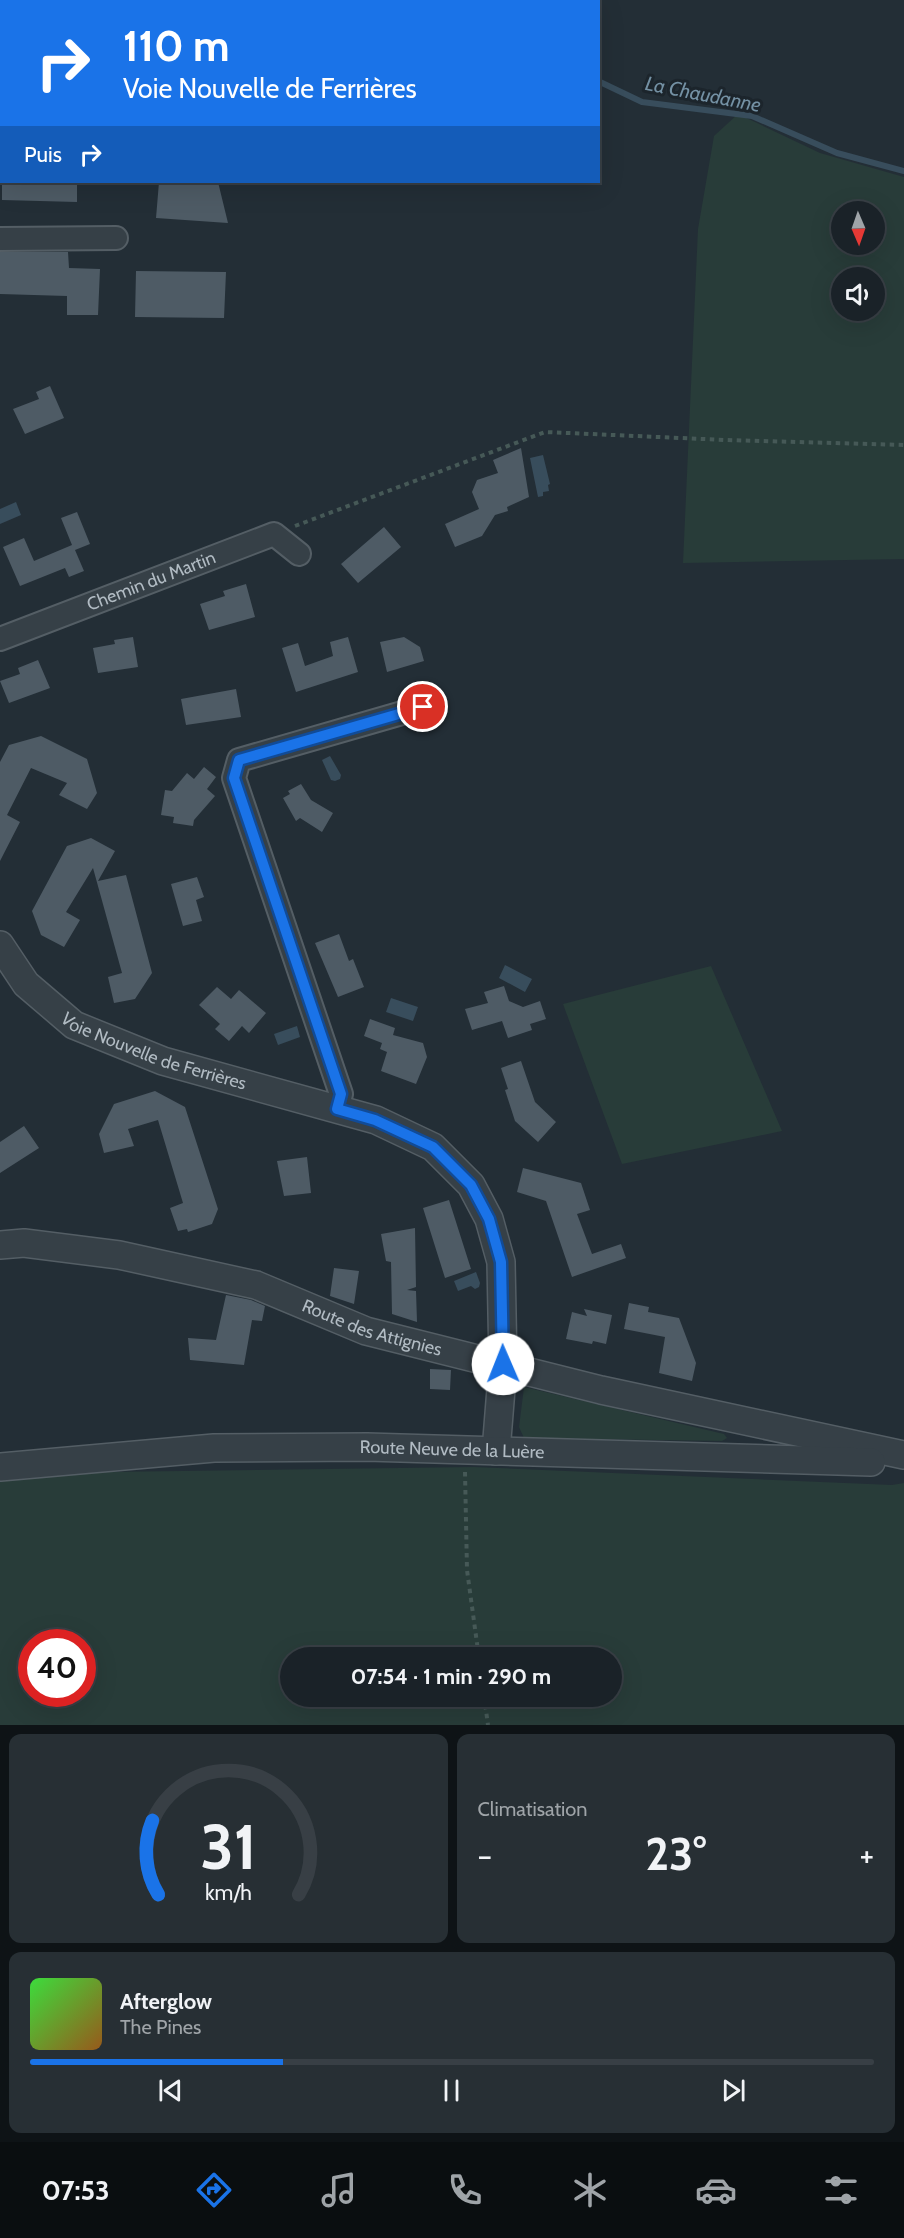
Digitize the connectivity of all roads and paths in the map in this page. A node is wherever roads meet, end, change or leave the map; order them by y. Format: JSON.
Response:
{"nodes":[{"id":1,"x":116,"y":238,"type":"dead end"},
{"id":2,"x":0,"y":239,"type":"edge"},
{"id":3,"x":904,"y":445,"type":"edge"},
{"id":4,"x":274,"y":534,"type":"junction"},
{"id":5,"x":299,"y":554,"type":"dead end"},
{"id":6,"x":0,"y":639,"type":"edge"},
{"id":7,"x":423,"y":707,"type":"dead end"},
{"id":8,"x":0,"y":945,"type":"edge"},
{"id":9,"x":337,"y":1109,"type":"junction"},
{"id":10,"x":0,"y":1245,"type":"edge"},
{"id":11,"x":503,"y":1364,"type":"junction"},
{"id":12,"x":744,"y":1420,"type":"junction"},
{"id":13,"x":464,"y":1450,"type":"junction"},
{"id":14,"x":496,"y":1451,"type":"junction"},
{"id":15,"x":904,"y":1455,"type":"edge"},
{"id":16,"x":755,"y":1458,"type":"junction"},
{"id":17,"x":904,"y":1463,"type":"edge"},
{"id":18,"x":0,"y":1467,"type":"edge"},
{"id":19,"x":477,"y":1647,"type":"edge"},
{"id":20,"x":486,"y":1707,"type":"edge"},
{"id":21,"x":488,"y":1725,"type":"edge"}],
"edges":[{"from":1,"to":2,"type":"street"},
{"from":3,"to":4,"type":"path"},
{"from":4,"to":5,"type":"street"},
{"from":4,"to":6,"type":"street","name":"Chemin du Martin"},
{"from":7,"to":9,"type":"street"},
{"from":8,"to":9,"type":"street","name":"Voie Nouvelle de Ferrières"},
{"from":9,"to":11,"type":"street","name":"Voie Nouvelle de Ferrières"},
{"from":10,"to":11,"type":"street","name":"Route des Attignies"},
{"from":11,"to":12,"type":"street","name":"Route des Attignies"},
{"from":11,"to":14,"type":"street","name":"Voie Nouvelle de Ferrières"},
{"from":12,"to":15,"type":"street","name":"Route des Attignies"},
{"from":12,"to":16,"type":"street"},
{"from":13,"to":14,"type":"street","name":"Route Neuve de la Luère"},
{"from":13,"to":18,"type":"street","name":"Route Neuve de la Luère"},
{"from":13,"to":19,"type":"path"},
{"from":14,"to":16,"type":"street","name":"Route Neuve de la Luère"},
{"from":16,"to":17,"type":"street","name":"Route Neuve de la Luère"},
{"from":20,"to":21,"type":"path"}]}
